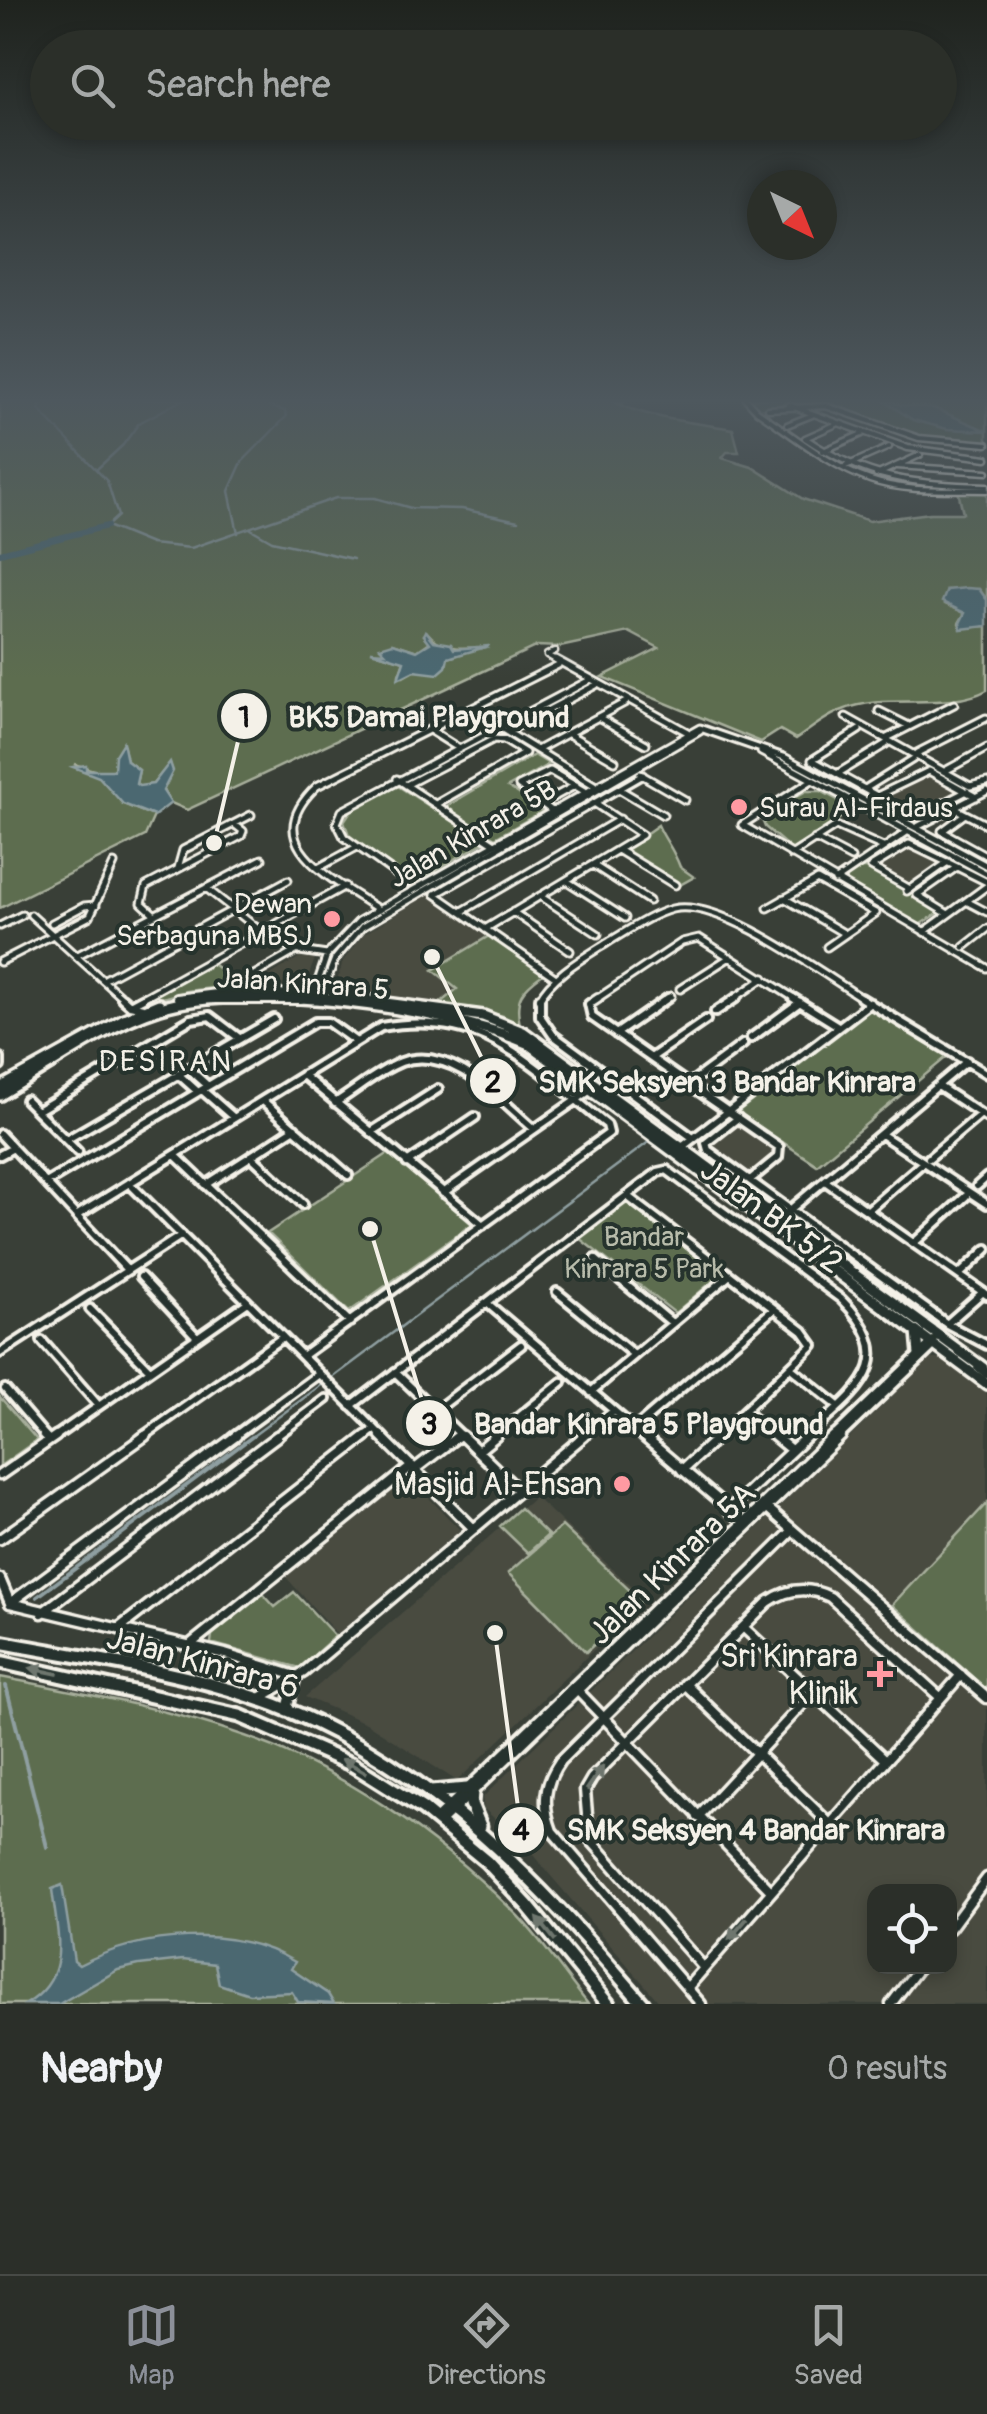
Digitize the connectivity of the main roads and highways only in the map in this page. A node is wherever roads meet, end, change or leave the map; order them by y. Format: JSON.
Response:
{"nodes":[{"id":1,"x":317,"y":996,"type":"junction"},
{"id":2,"x":595,"y":1087,"type":"junction"},
{"id":3,"x":0,"y":1091,"type":"edge"},
{"id":4,"x":775,"y":1222,"type":"junction"},
{"id":5,"x":917,"y":1332,"type":"junction"},
{"id":6,"x":932,"y":1345,"type":"junction"},
{"id":7,"x":984,"y":1369,"type":"edge"},
{"id":8,"x":987,"y":1384,"type":"edge"},
{"id":9,"x":0,"y":1642,"type":"edge"},
{"id":10,"x":0,"y":1662,"type":"edge"},
{"id":11,"x":431,"y":1792,"type":"junction"},
{"id":12,"x":482,"y":1830,"type":"junction"},
{"id":13,"x":608,"y":2004,"type":"edge"},
{"id":14,"x":643,"y":2004,"type":"edge"}],
"edges":[{"from":1,"to":2,"type":"main road","name":"Jalan Kinrara 5"},
{"from":1,"to":2,"type":"main road","name":"Jalan Kinrara 5"},
{"from":1,"to":3,"type":"main road","name":"Jalan Kinrara 5"},
{"from":1,"to":3,"type":"main road","name":"Jalan Kinrara 5"},
{"from":2,"to":4,"type":"main road","name":"Jalan Kinrara 5"},
{"from":4,"to":5,"type":"main road","name":"Jalan Kinrara 5"},
{"from":4,"to":6,"type":"main road","name":"Jalan Kinrara 5"},
{"from":5,"to":6,"type":"main road"},
{"from":5,"to":6,"type":"main road","name":"Jalan Kinrara 5"},
{"from":6,"to":7,"type":"main road","name":"Jalan Kinrara 5"},
{"from":6,"to":8,"type":"main road"},
{"from":9,"to":11,"type":"main road","name":"Jalan Kinrara 6"},
{"from":13,"to":10,"type":"main road","name":"Jalan Kinrara 6","one_way":true},
{"from":11,"to":12,"type":"main road","name":"Jalan Kinrara 6"},
{"from":11,"to":12,"type":"main road"},
{"from":12,"to":14,"type":"main road","name":"Jalan Kinrara 6"}]}
